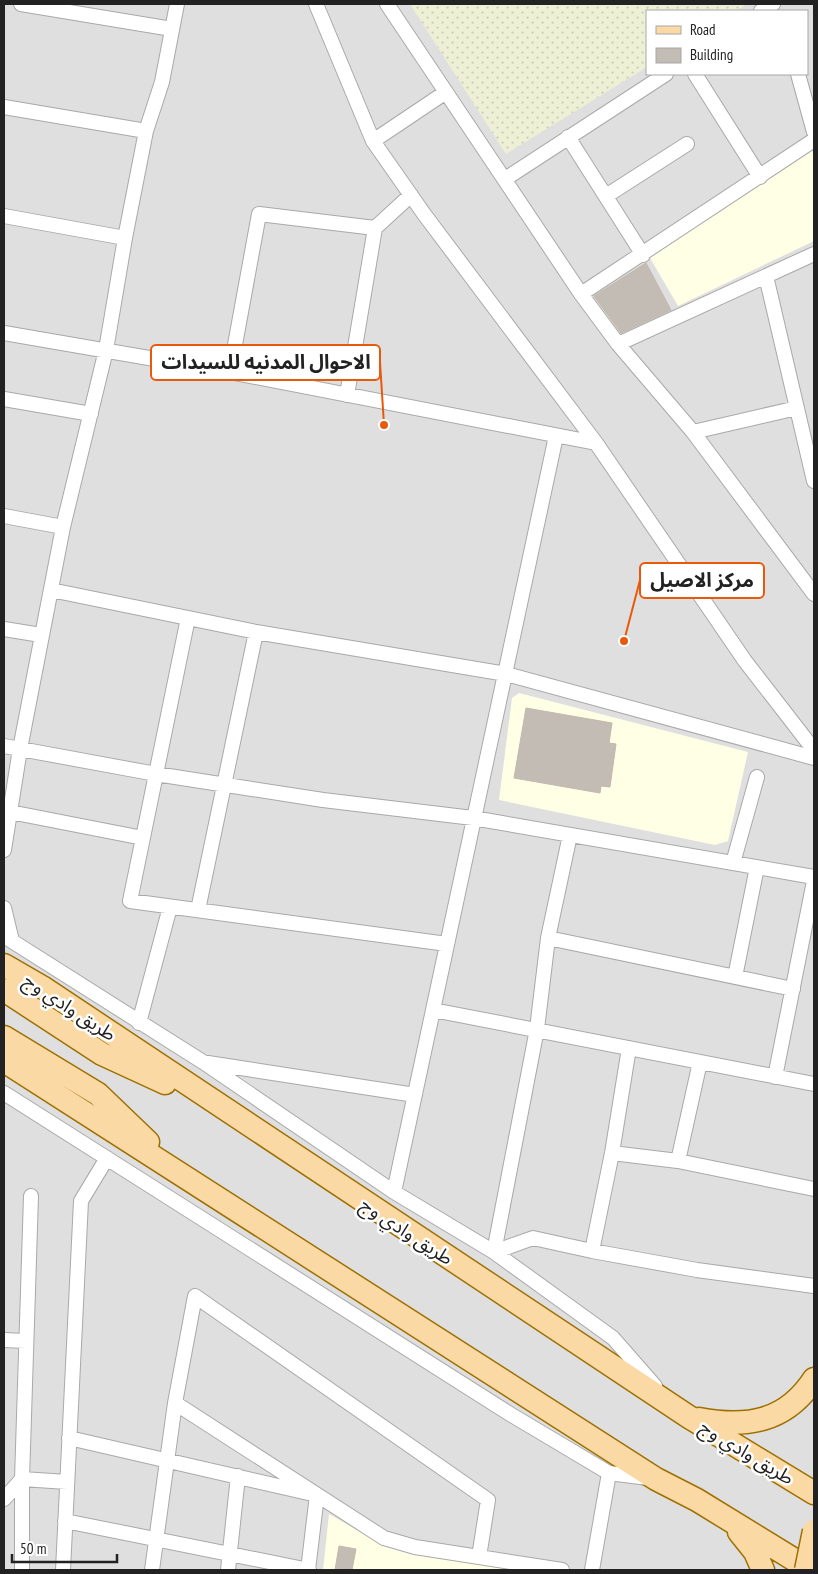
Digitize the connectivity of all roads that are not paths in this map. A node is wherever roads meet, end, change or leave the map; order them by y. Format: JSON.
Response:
{"nodes":[{"id":1,"x":21,"y":4,"type":"edge"},
{"id":2,"x":178,"y":4,"type":"edge"},
{"id":3,"x":316,"y":4,"type":"edge"},
{"id":4,"x":386,"y":4,"type":"edge"},
{"id":5,"x":172,"y":29,"type":"junction"},
{"id":6,"x":664,"y":75,"type":"edge"},
{"id":7,"x":696,"y":75,"type":"edge"},
{"id":8,"x":798,"y":75,"type":"edge"},
{"id":9,"x":446,"y":92,"type":"junction"},
{"id":10,"x":4,"y":107,"type":"edge"},
{"id":11,"x":146,"y":132,"type":"junction"},
{"id":12,"x":814,"y":132,"type":"edge"},
{"id":13,"x":568,"y":137,"type":"junction"},
{"id":14,"x":814,"y":140,"type":"edge"},
{"id":15,"x":373,"y":141,"type":"junction"},
{"id":16,"x":687,"y":144,"type":"dead end"},
{"id":17,"x":760,"y":177,"type":"junction"},
{"id":18,"x":505,"y":178,"type":"junction"},
{"id":19,"x":411,"y":195,"type":"junction"},
{"id":20,"x":606,"y":196,"type":"junction"},
{"id":21,"x":4,"y":216,"type":"edge"},
{"id":22,"x":375,"y":228,"type":"junction"},
{"id":23,"x":124,"y":238,"type":"junction"},
{"id":24,"x":814,"y":254,"type":"edge"},
{"id":25,"x":643,"y":255,"type":"junction"},
{"id":26,"x":766,"y":276,"type":"junction"},
{"id":27,"x":581,"y":294,"type":"junction"},
{"id":28,"x":4,"y":332,"type":"edge"},
{"id":29,"x":618,"y":344,"type":"junction"},
{"id":30,"x":106,"y":350,"type":"junction"},
{"id":31,"x":230,"y":372,"type":"junction"},
{"id":32,"x":347,"y":395,"type":"junction"},
{"id":33,"x":4,"y":399,"type":"edge"},
{"id":34,"x":796,"y":408,"type":"junction"},
{"id":35,"x":91,"y":414,"type":"junction"},
{"id":36,"x":693,"y":432,"type":"junction"},
{"id":37,"x":556,"y":436,"type":"junction"},
{"id":38,"x":596,"y":443,"type":"junction"},
{"id":39,"x":812,"y":466,"type":"edge"},
{"id":40,"x":814,"y":481,"type":"edge"},
{"id":41,"x":4,"y":516,"type":"edge"},
{"id":42,"x":64,"y":526,"type":"junction"},
{"id":43,"x":51,"y":590,"type":"junction"},
{"id":44,"x":814,"y":594,"type":"edge"},
{"id":45,"x":188,"y":618,"type":"junction"},
{"id":46,"x":4,"y":628,"type":"edge"},
{"id":47,"x":256,"y":632,"type":"junction"},
{"id":48,"x":42,"y":636,"type":"junction"},
{"id":49,"x":506,"y":674,"type":"junction"},
{"id":50,"x":4,"y":746,"type":"edge"},
{"id":51,"x":20,"y":749,"type":"junction"},
{"id":52,"x":814,"y":750,"type":"edge"},
{"id":53,"x":814,"y":758,"type":"edge"},
{"id":54,"x":156,"y":774,"type":"junction"},
{"id":55,"x":757,"y":776,"type":"dead end"},
{"id":56,"x":224,"y":784,"type":"junction"},
{"id":57,"x":10,"y":812,"type":"junction"},
{"id":58,"x":473,"y":818,"type":"junction"},
{"id":59,"x":570,"y":835,"type":"junction"},
{"id":60,"x":143,"y":838,"type":"junction"},
{"id":61,"x":4,"y":850,"type":"edge"},
{"id":62,"x":733,"y":863,"type":"junction"},
{"id":63,"x":756,"y":867,"type":"junction"},
{"id":64,"x":814,"y":879,"type":"edge"},
{"id":65,"x":170,"y":907,"type":"junction"},
{"id":66,"x":4,"y":908,"type":"edge"},
{"id":67,"x":198,"y":910,"type":"junction"},
{"id":68,"x":548,"y":938,"type":"junction"},
{"id":69,"x":8,"y":939,"type":"edge"},
{"id":70,"x":447,"y":944,"type":"junction"},
{"id":71,"x":4,"y":965,"type":"edge"},
{"id":72,"x":735,"y":976,"type":"junction"},
{"id":73,"x":793,"y":989,"type":"junction"},
{"id":74,"x":4,"y":990,"type":"edge"},
{"id":75,"x":433,"y":1010,"type":"junction"},
{"id":76,"x":139,"y":1023,"type":"junction"},
{"id":77,"x":537,"y":1028,"type":"junction"},
{"id":78,"x":4,"y":1037,"type":"edge"},
{"id":79,"x":629,"y":1048,"type":"junction"},
{"id":80,"x":4,"y":1061,"type":"edge"},
{"id":81,"x":203,"y":1062,"type":"junction"},
{"id":82,"x":700,"y":1062,"type":"junction"},
{"id":83,"x":776,"y":1077,"type":"junction"},
{"id":84,"x":814,"y":1084,"type":"edge"},
{"id":85,"x":4,"y":1093,"type":"edge"},
{"id":86,"x":415,"y":1095,"type":"junction"},
{"id":87,"x":225,"y":1111,"type":"junction"},
{"id":88,"x":612,"y":1153,"type":"junction"},
{"id":89,"x":107,"y":1158,"type":"junction"},
{"id":90,"x":678,"y":1161,"type":"junction"},
{"id":91,"x":184,"y":1176,"type":"junction"},
{"id":92,"x":814,"y":1189,"type":"edge"},
{"id":93,"x":394,"y":1192,"type":"junction"},
{"id":94,"x":31,"y":1196,"type":"dead end"},
{"id":95,"x":592,"y":1251,"type":"junction"},
{"id":96,"x":494,"y":1252,"type":"junction"},
{"id":97,"x":814,"y":1286,"type":"edge"},
{"id":98,"x":4,"y":1340,"type":"edge"},
{"id":99,"x":26,"y":1341,"type":"junction"},
{"id":100,"x":814,"y":1379,"type":"edge"},
{"id":101,"x":175,"y":1403,"type":"junction"},
{"id":102,"x":681,"y":1412,"type":"junction"},
{"id":103,"x":69,"y":1438,"type":"junction"},
{"id":104,"x":167,"y":1460,"type":"junction"},
{"id":105,"x":609,"y":1473,"type":"junction"},
{"id":106,"x":238,"y":1476,"type":"junction"},
{"id":107,"x":22,"y":1479,"type":"junction"},
{"id":108,"x":656,"y":1479,"type":"junction"},
{"id":109,"x":67,"y":1482,"type":"junction"},
{"id":110,"x":814,"y":1493,"type":"edge"},
{"id":111,"x":317,"y":1495,"type":"junction"},
{"id":112,"x":4,"y":1499,"type":"edge"},
{"id":113,"x":696,"y":1500,"type":"junction"},
{"id":114,"x":65,"y":1521,"type":"junction"},
{"id":115,"x":814,"y":1531,"type":"edge"},
{"id":116,"x":156,"y":1539,"type":"junction"},
{"id":117,"x":230,"y":1554,"type":"junction"},
{"id":118,"x":479,"y":1557,"type":"junction"},
{"id":119,"x":22,"y":1570,"type":"edge"},
{"id":120,"x":63,"y":1570,"type":"edge"},
{"id":121,"x":152,"y":1570,"type":"edge"},
{"id":122,"x":228,"y":1570,"type":"edge"},
{"id":123,"x":308,"y":1570,"type":"edge"},
{"id":124,"x":562,"y":1570,"type":"edge"},
{"id":125,"x":592,"y":1570,"type":"edge"},
{"id":126,"x":763,"y":1570,"type":"edge"},
{"id":127,"x":806,"y":1570,"type":"edge"},
{"id":128,"x":811,"y":1570,"type":"edge"}],
"edges":[{"from":1,"to":5,"type":"street"},
{"from":2,"to":5,"type":"street"},
{"from":3,"to":15,"type":"street"},
{"from":4,"to":9,"type":"street"},
{"from":5,"to":11,"type":"street"},
{"from":6,"to":13,"type":"street"},
{"from":7,"to":17,"type":"street"},
{"from":8,"to":12,"type":"street"},
{"from":9,"to":15,"type":"street"},
{"from":9,"to":18,"type":"street"},
{"from":10,"to":11,"type":"street"},
{"from":11,"to":23,"type":"street"},
{"from":13,"to":18,"type":"street"},
{"from":13,"to":20,"type":"street"},
{"from":14,"to":17,"type":"street"},
{"from":15,"to":19,"type":"street"},
{"from":16,"to":20,"type":"street"},
{"from":17,"to":25,"type":"street"},
{"from":18,"to":27,"type":"street"},
{"from":19,"to":22,"type":"street"},
{"from":19,"to":38,"type":"street"},
{"from":20,"to":25,"type":"street"},
{"from":21,"to":23,"type":"street"},
{"from":22,"to":31,"type":"street"},
{"from":22,"to":32,"type":"street"},
{"from":23,"to":30,"type":"street"},
{"from":24,"to":26,"type":"street"},
{"from":25,"to":27,"type":"street"},
{"from":26,"to":29,"type":"street"},
{"from":26,"to":34,"type":"street"},
{"from":27,"to":29,"type":"street"},
{"from":28,"to":30,"type":"street"},
{"from":29,"to":36,"type":"street"},
{"from":30,"to":31,"type":"street"},
{"from":30,"to":35,"type":"street"},
{"from":31,"to":32,"type":"street"},
{"from":32,"to":37,"type":"street"},
{"from":33,"to":35,"type":"street"},
{"from":34,"to":36,"type":"street"},
{"from":34,"to":39,"type":"street"},
{"from":35,"to":42,"type":"street"},
{"from":36,"to":44,"type":"street"},
{"from":37,"to":38,"type":"street"},
{"from":37,"to":49,"type":"street"},
{"from":38,"to":52,"type":"street"},
{"from":39,"to":40,"type":"street"},
{"from":41,"to":42,"type":"street"},
{"from":42,"to":43,"type":"street"},
{"from":43,"to":45,"type":"street"},
{"from":43,"to":48,"type":"street"},
{"from":45,"to":47,"type":"street"},
{"from":45,"to":54,"type":"street"},
{"from":46,"to":48,"type":"street"},
{"from":47,"to":49,"type":"street"},
{"from":47,"to":56,"type":"street"},
{"from":48,"to":51,"type":"street"},
{"from":49,"to":53,"type":"street"},
{"from":49,"to":58,"type":"street"},
{"from":50,"to":51,"type":"street"},
{"from":51,"to":54,"type":"street"},
{"from":51,"to":57,"type":"street"},
{"from":54,"to":56,"type":"street"},
{"from":54,"to":60,"type":"street"},
{"from":55,"to":62,"type":"street"},
{"from":56,"to":58,"type":"street"},
{"from":56,"to":67,"type":"street"},
{"from":57,"to":60,"type":"street"},
{"from":57,"to":61,"type":"street"},
{"from":58,"to":59,"type":"street"},
{"from":58,"to":70,"type":"street"},
{"from":59,"to":62,"type":"street"},
{"from":59,"to":68,"type":"street"},
{"from":60,"to":65,"type":"street"},
{"from":62,"to":63,"type":"street"},
{"from":63,"to":64,"type":"street"},
{"from":63,"to":72,"type":"street"},
{"from":64,"to":73,"type":"street"},
{"from":65,"to":67,"type":"street"},
{"from":65,"to":76,"type":"street"},
{"from":66,"to":69,"type":"street"},
{"from":67,"to":70,"type":"street"},
{"from":68,"to":72,"type":"street"},
{"from":68,"to":77,"type":"street"},
{"from":69,"to":76,"type":"street"},
{"from":70,"to":75,"type":"street"},
{"from":71,"to":87,"type":"main road","name":"طريق وادي وج"},
{"from":72,"to":73,"type":"street"},
{"from":73,"to":83,"type":"street"},
{"from":74,"to":87,"type":"main road"},
{"from":75,"to":77,"type":"street"},
{"from":75,"to":86,"type":"street"},
{"from":76,"to":81,"type":"street"},
{"from":77,"to":79,"type":"street"},
{"from":77,"to":96,"type":"street"},
{"from":78,"to":91,"type":"main road"},
{"from":79,"to":82,"type":"street"},
{"from":79,"to":88,"type":"street"},
{"from":80,"to":91,"type":"main road"},
{"from":81,"to":86,"type":"street"},
{"from":81,"to":93,"type":"street"},
{"from":82,"to":83,"type":"street"},
{"from":82,"to":90,"type":"street"},
{"from":83,"to":84,"type":"street"},
{"from":85,"to":89,"type":"street"},
{"from":86,"to":93,"type":"street"},
{"from":87,"to":102,"type":"main road","name":"طريق وادي وج"},
{"from":88,"to":90,"type":"street"},
{"from":88,"to":95,"type":"street"},
{"from":89,"to":103,"type":"street"},
{"from":89,"to":105,"type":"street"},
{"from":90,"to":92,"type":"street"},
{"from":91,"to":108,"type":"main road"},
{"from":93,"to":96,"type":"street"},
{"from":94,"to":99,"type":"street"},
{"from":95,"to":96,"type":"street"},
{"from":95,"to":97,"type":"street"},
{"from":96,"to":102,"type":"street"},
{"from":98,"to":99,"type":"street"},
{"from":99,"to":107,"type":"street"},
{"from":100,"to":102,"type":"main road"},
{"from":101,"to":104,"type":"street"},
{"from":101,"to":111,"type":"street"},
{"from":101,"to":118,"type":"street"},
{"from":102,"to":110,"type":"main road","name":"طريق وادي وج"},
{"from":103,"to":104,"type":"street"},
{"from":103,"to":109,"type":"street"},
{"from":104,"to":106,"type":"street"},
{"from":104,"to":116,"type":"street"},
{"from":105,"to":108,"type":"street"},
{"from":105,"to":125,"type":"street"},
{"from":106,"to":111,"type":"street"},
{"from":106,"to":117,"type":"street"},
{"from":107,"to":109,"type":"street"},
{"from":107,"to":112,"type":"street"},
{"from":107,"to":119,"type":"street"},
{"from":108,"to":113,"type":"main road"},
{"from":109,"to":114,"type":"street"},
{"from":111,"to":118,"type":"street"},
{"from":111,"to":123,"type":"street"},
{"from":113,"to":126,"type":"main road"},
{"from":113,"to":128,"type":"main road"},
{"from":114,"to":116,"type":"street"},
{"from":114,"to":120,"type":"street"},
{"from":115,"to":127,"type":"main road","bridge":true},
{"from":116,"to":117,"type":"street"},
{"from":116,"to":121,"type":"street"},
{"from":117,"to":122,"type":"street"},
{"from":117,"to":123,"type":"street"},
{"from":118,"to":124,"type":"street"}]}
